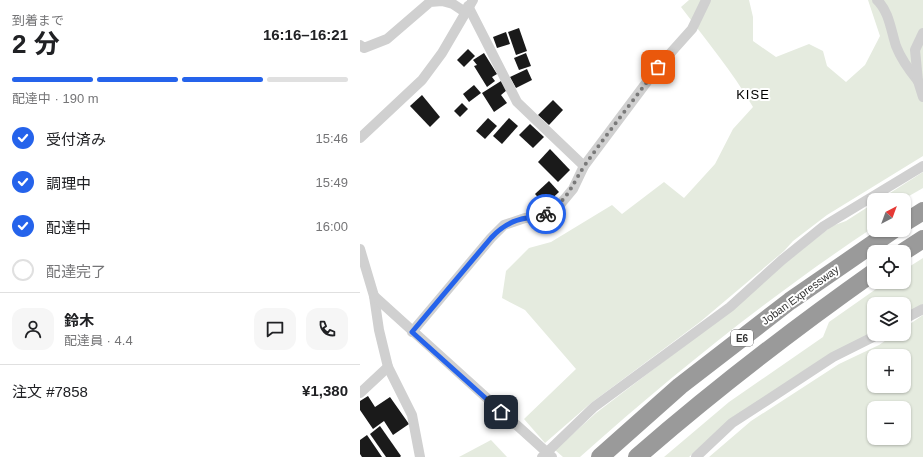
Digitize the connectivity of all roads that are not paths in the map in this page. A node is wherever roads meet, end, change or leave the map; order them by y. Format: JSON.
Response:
{"nodes":[{"id":1,"x":706,"y":0,"type":"edge"},
{"id":2,"x":877,"y":0,"type":"edge"},
{"id":3,"x":468,"y":6,"type":"edge"},
{"id":4,"x":923,"y":33,"type":"edge"},
{"id":5,"x":360,"y":46,"type":"edge"},
{"id":6,"x":918,"y":81,"type":"junction"},
{"id":7,"x":923,"y":97,"type":"edge"},
{"id":8,"x":360,"y":138,"type":"edge"},
{"id":9,"x":584,"y":166,"type":"junction"},
{"id":10,"x":923,"y":166,"type":"edge"},
{"id":11,"x":923,"y":211,"type":"edge"},
{"id":12,"x":911,"y":219,"type":"edge"},
{"id":13,"x":883,"y":237,"type":"edge"},
{"id":14,"x":923,"y":239,"type":"edge"},
{"id":15,"x":911,"y":247,"type":"edge"},
{"id":16,"x":360,"y":249,"type":"edge"},
{"id":17,"x":867,"y":277,"type":"edge"},
{"id":18,"x":374,"y":296,"type":"junction"},
{"id":19,"x":923,"y":308,"type":"edge"},
{"id":20,"x":911,"y":316,"type":"edge"},
{"id":21,"x":412,"y":332,"type":"junction"},
{"id":22,"x":867,"y":340,"type":"edge"},
{"id":23,"x":388,"y":367,"type":"junction"},
{"id":24,"x":360,"y":393,"type":"edge"},
{"id":25,"x":548,"y":456,"type":"edge"},
{"id":26,"x":420,"y":457,"type":"edge"},
{"id":27,"x":600,"y":457,"type":"edge"},
{"id":28,"x":637,"y":457,"type":"edge"},
{"id":29,"x":696,"y":457,"type":"edge"}],
"edges":[{"from":1,"to":9,"type":"street"},
{"from":2,"to":6,"type":"street"},
{"from":3,"to":5,"type":"street"},
{"from":3,"to":8,"type":"street"},
{"from":3,"to":9,"type":"street"},
{"from":4,"to":6,"type":"street"},
{"from":6,"to":7,"type":"street"},
{"from":9,"to":21,"type":"street"},
{"from":10,"to":25,"type":"street"},
{"from":11,"to":12,"type":"highway"},
{"from":13,"to":27,"type":"highway","name":"Joban Expressway","number":"E6"},
{"from":14,"to":15,"type":"highway"},
{"from":16,"to":18,"type":"street"},
{"from":17,"to":28,"type":"highway","number":"E6"},
{"from":18,"to":21,"type":"street"},
{"from":18,"to":23,"type":"street"},
{"from":19,"to":20,"type":"street"},
{"from":21,"to":25,"type":"street"},
{"from":22,"to":29,"type":"street"},
{"from":23,"to":24,"type":"street"},
{"from":23,"to":26,"type":"street"}]}
